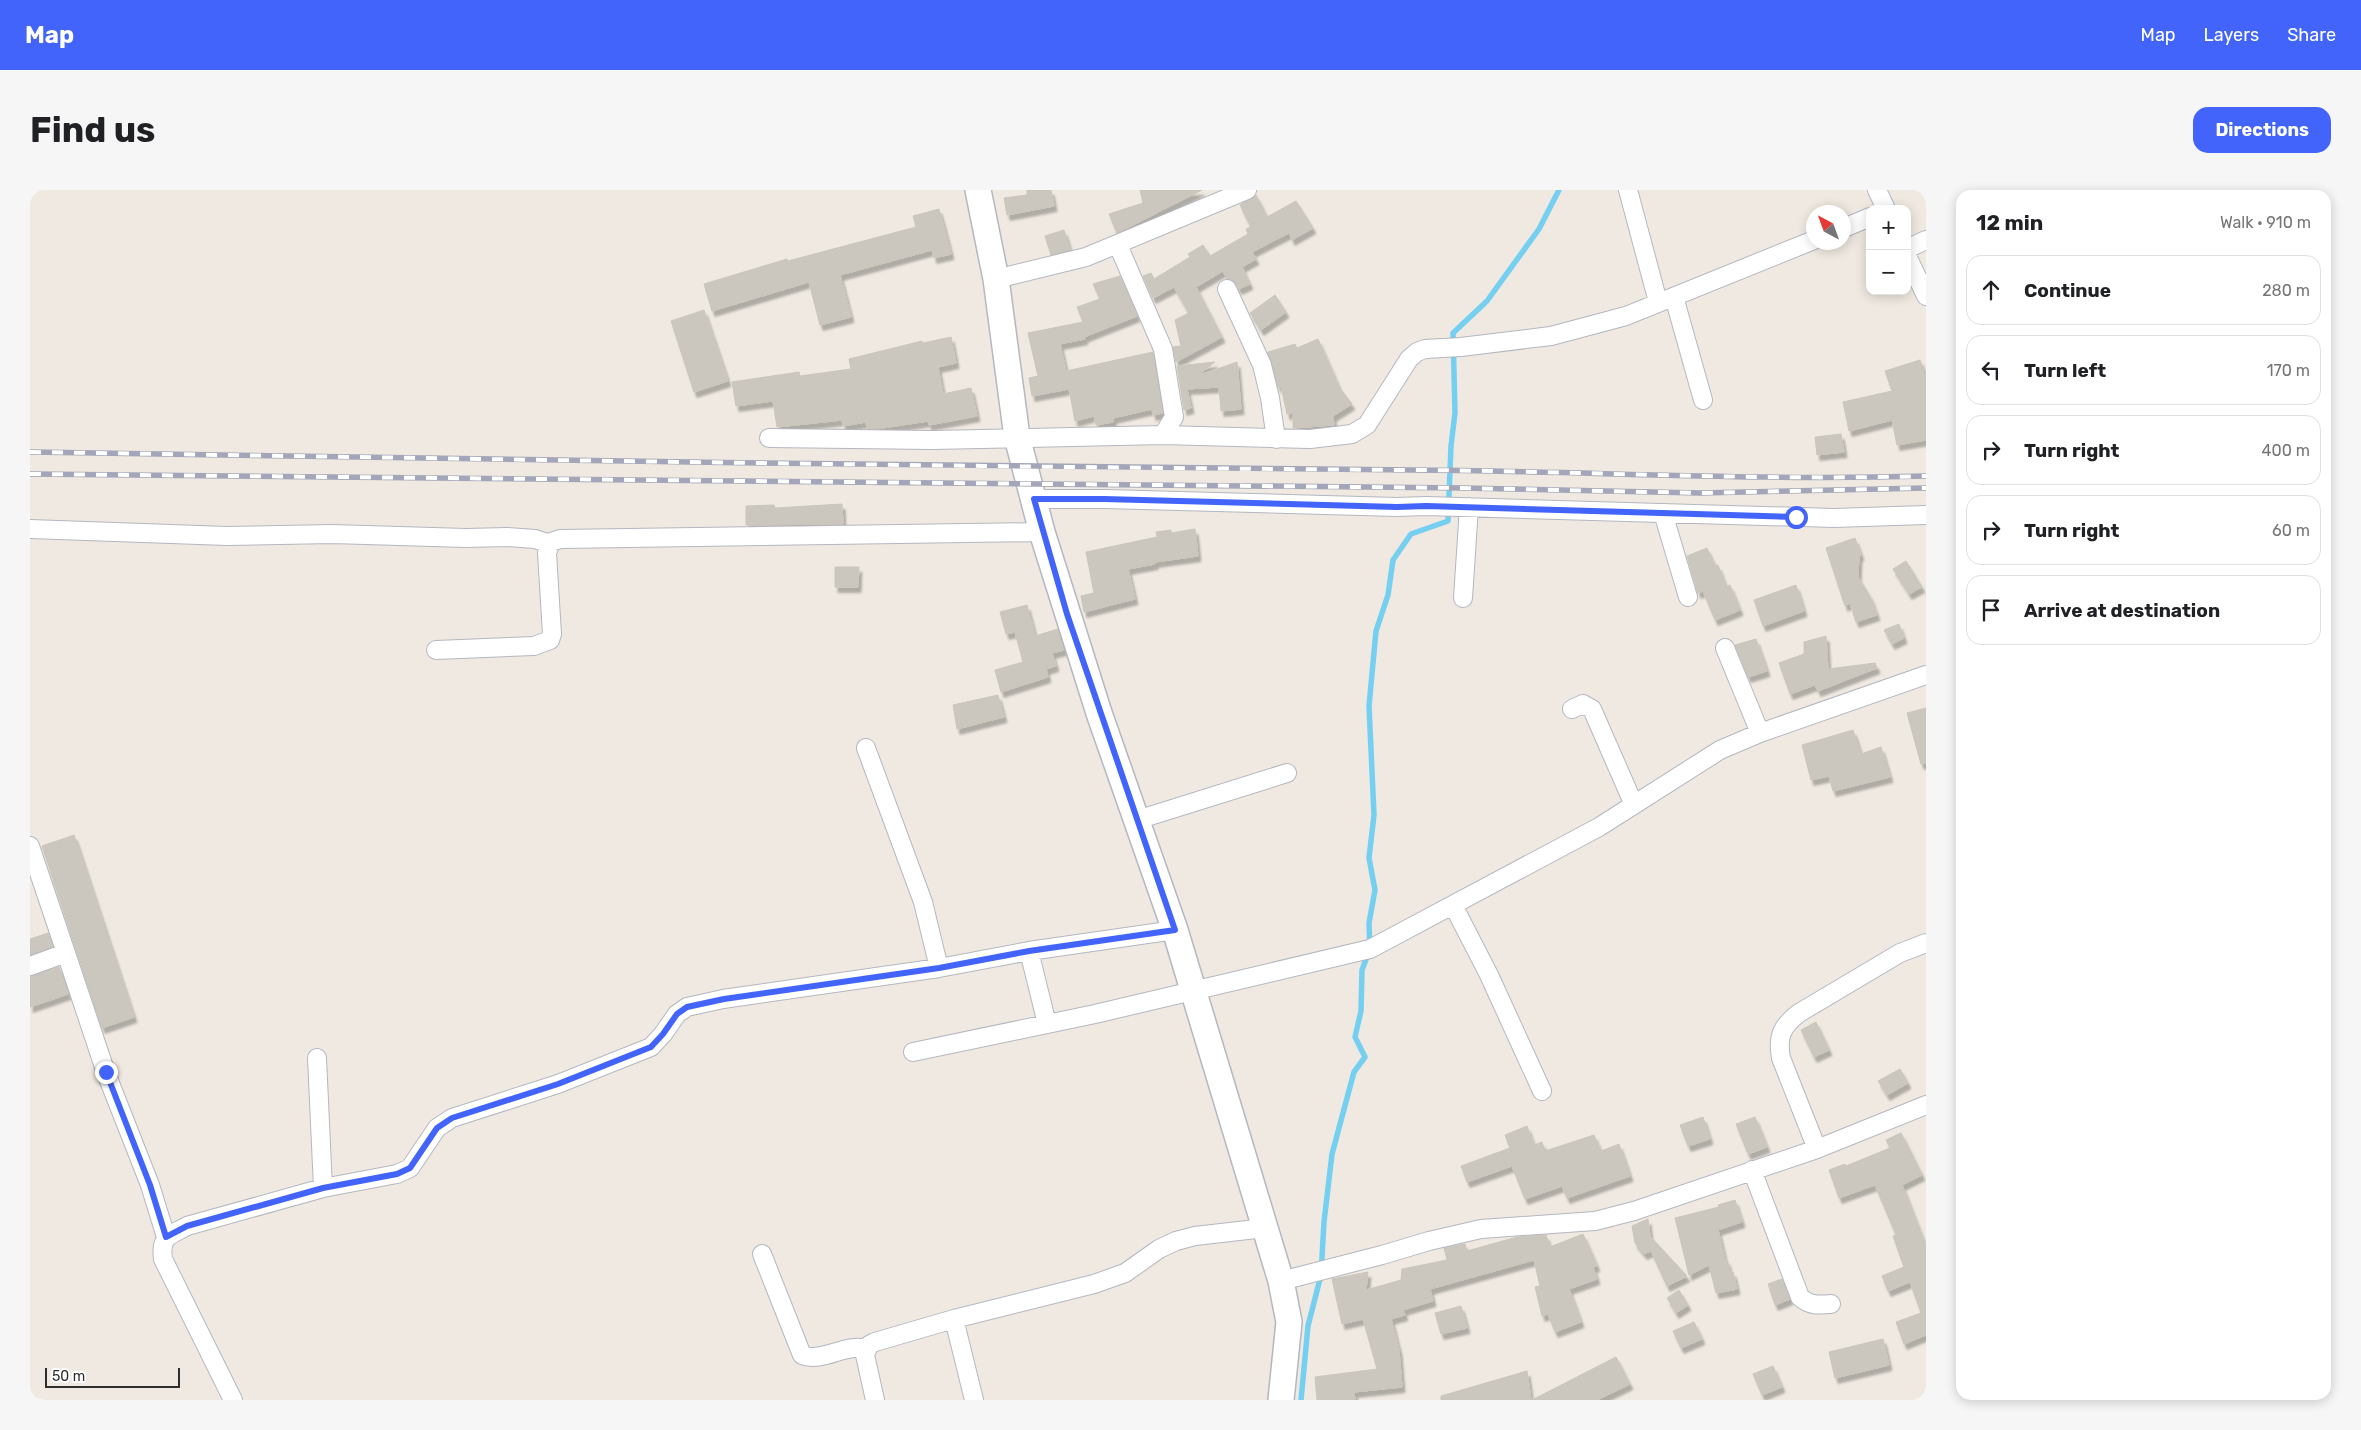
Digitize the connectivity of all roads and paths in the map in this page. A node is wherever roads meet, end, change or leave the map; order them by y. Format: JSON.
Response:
{"nodes":[{"id":1,"x":978,"y":190,"type":"edge"},
{"id":2,"x":1247,"y":190,"type":"edge"},
{"id":3,"x":1628,"y":190,"type":"edge"},
{"id":4,"x":1877,"y":190,"type":"edge"},
{"id":5,"x":1884,"y":205,"type":"edge"},
{"id":6,"x":1866,"y":219,"type":"edge"},
{"id":7,"x":1851,"y":225,"type":"edge"},
{"id":8,"x":1926,"y":240,"type":"edge"},
{"id":9,"x":1806,"y":243,"type":"edge"},
{"id":10,"x":1118,"y":245,"type":"junction"},
{"id":11,"x":1911,"y":247,"type":"edge"},
{"id":12,"x":1911,"y":264,"type":"edge"},
{"id":13,"x":996,"y":280,"type":"junction"},
{"id":14,"x":1227,"y":288,"type":"dead end"},
{"id":15,"x":1926,"y":296,"type":"edge"},
{"id":16,"x":1674,"y":297,"type":"junction"},
{"id":17,"x":1658,"y":302,"type":"junction"},
{"id":18,"x":1703,"y":400,"type":"dead end"},
{"id":19,"x":1163,"y":435,"type":"junction"},
{"id":20,"x":1017,"y":437,"type":"junction"},
{"id":21,"x":769,"y":438,"type":"dead end"},
{"id":22,"x":1276,"y":439,"type":"junction"},
{"id":23,"x":1034,"y":499,"type":"junction"},
{"id":24,"x":1466,"y":507,"type":"junction"},
{"id":25,"x":1663,"y":513,"type":"junction"},
{"id":26,"x":1926,"y":515,"type":"edge"},
{"id":27,"x":30,"y":529,"type":"edge"},
{"id":28,"x":1042,"y":532,"type":"junction"},
{"id":29,"x":550,"y":544,"type":"junction"},
{"id":30,"x":1688,"y":597,"type":"dead end"},
{"id":31,"x":1463,"y":598,"type":"dead end"},
{"id":32,"x":1725,"y":648,"type":"dead end"},
{"id":33,"x":436,"y":650,"type":"dead end"},
{"id":34,"x":1926,"y":675,"type":"edge"},
{"id":35,"x":1572,"y":709,"type":"dead end"},
{"id":36,"x":1760,"y":733,"type":"junction"},
{"id":37,"x":866,"y":748,"type":"dead end"},
{"id":38,"x":1287,"y":773,"type":"dead end"},
{"id":39,"x":1634,"y":805,"type":"junction"},
{"id":40,"x":1138,"y":820,"type":"junction"},
{"id":41,"x":30,"y":846,"type":"edge"},
{"id":42,"x":1453,"y":905,"type":"junction"},
{"id":43,"x":1175,"y":930,"type":"junction"},
{"id":44,"x":1926,"y":943,"type":"edge"},
{"id":45,"x":1029,"y":951,"type":"junction"},
{"id":46,"x":66,"y":953,"type":"junction"},
{"id":47,"x":30,"y":966,"type":"edge"},
{"id":48,"x":939,"y":968,"type":"junction"},
{"id":49,"x":1193,"y":989,"type":"junction"},
{"id":50,"x":1047,"y":1024,"type":"junction"},
{"id":51,"x":913,"y":1052,"type":"dead end"},
{"id":52,"x":317,"y":1058,"type":"dead end"},
{"id":53,"x":1542,"y":1091,"type":"dead end"},
{"id":54,"x":1926,"y":1105,"type":"edge"},
{"id":55,"x":1817,"y":1149,"type":"junction"},
{"id":56,"x":1752,"y":1170,"type":"junction"},
{"id":57,"x":323,"y":1188,"type":"junction"},
{"id":58,"x":1265,"y":1228,"type":"junction"},
{"id":59,"x":166,"y":1237,"type":"junction"},
{"id":60,"x":762,"y":1254,"type":"dead end"},
{"id":61,"x":1281,"y":1281,"type":"junction"},
{"id":62,"x":1831,"y":1304,"type":"dead end"},
{"id":63,"x":954,"y":1318,"type":"junction"},
{"id":64,"x":866,"y":1349,"type":"junction"},
{"id":65,"x":233,"y":1400,"type":"edge"},
{"id":66,"x":876,"y":1400,"type":"edge"},
{"id":67,"x":974,"y":1400,"type":"edge"},
{"id":68,"x":1281,"y":1400,"type":"edge"}],
"edges":[{"from":1,"to":13,"type":"street"},
{"from":2,"to":10,"type":"street"},
{"from":3,"to":17,"type":"street"},
{"from":4,"to":5,"type":"street"},
{"from":6,"to":7,"type":"street"},
{"from":8,"to":11,"type":"street"},
{"from":9,"to":16,"type":"street"},
{"from":10,"to":13,"type":"street"},
{"from":10,"to":19,"type":"street"},
{"from":12,"to":15,"type":"street"},
{"from":13,"to":20,"type":"street"},
{"from":14,"to":22,"type":"street"},
{"from":16,"to":17,"type":"street"},
{"from":16,"to":18,"type":"street"},
{"from":17,"to":22,"type":"street"},
{"from":19,"to":20,"type":"street"},
{"from":19,"to":22,"type":"street"},
{"from":20,"to":21,"type":"street"},
{"from":20,"to":23,"type":"street"},
{"from":23,"to":24,"type":"street"},
{"from":23,"to":28,"type":"street"},
{"from":24,"to":25,"type":"street"},
{"from":24,"to":31,"type":"street"},
{"from":25,"to":26,"type":"street"},
{"from":25,"to":30,"type":"street"},
{"from":27,"to":29,"type":"street"},
{"from":28,"to":29,"type":"street"},
{"from":28,"to":40,"type":"street"},
{"from":29,"to":33,"type":"street"},
{"from":32,"to":36,"type":"street"},
{"from":34,"to":36,"type":"street"},
{"from":35,"to":39,"type":"street"},
{"from":36,"to":39,"type":"street"},
{"from":37,"to":48,"type":"street"},
{"from":38,"to":40,"type":"street"},
{"from":39,"to":42,"type":"street"},
{"from":40,"to":43,"type":"street"},
{"from":41,"to":46,"type":"street"},
{"from":42,"to":49,"type":"street"},
{"from":42,"to":53,"type":"street"},
{"from":43,"to":45,"type":"street"},
{"from":43,"to":49,"type":"street"},
{"from":44,"to":55,"type":"street"},
{"from":45,"to":48,"type":"street"},
{"from":45,"to":50,"type":"street"},
{"from":46,"to":47,"type":"street"},
{"from":46,"to":59,"type":"street"},
{"from":48,"to":57,"type":"street"},
{"from":49,"to":50,"type":"street"},
{"from":49,"to":58,"type":"street"},
{"from":50,"to":51,"type":"street"},
{"from":52,"to":57,"type":"street"},
{"from":54,"to":55,"type":"street"},
{"from":55,"to":56,"type":"street"},
{"from":56,"to":61,"type":"street"},
{"from":56,"to":62,"type":"street"},
{"from":57,"to":59,"type":"street"},
{"from":58,"to":61,"type":"street"},
{"from":58,"to":63,"type":"street"},
{"from":59,"to":65,"type":"street"},
{"from":60,"to":64,"type":"street"},
{"from":61,"to":68,"type":"street"},
{"from":63,"to":64,"type":"street"},
{"from":63,"to":67,"type":"street"},
{"from":64,"to":66,"type":"street"}]}
